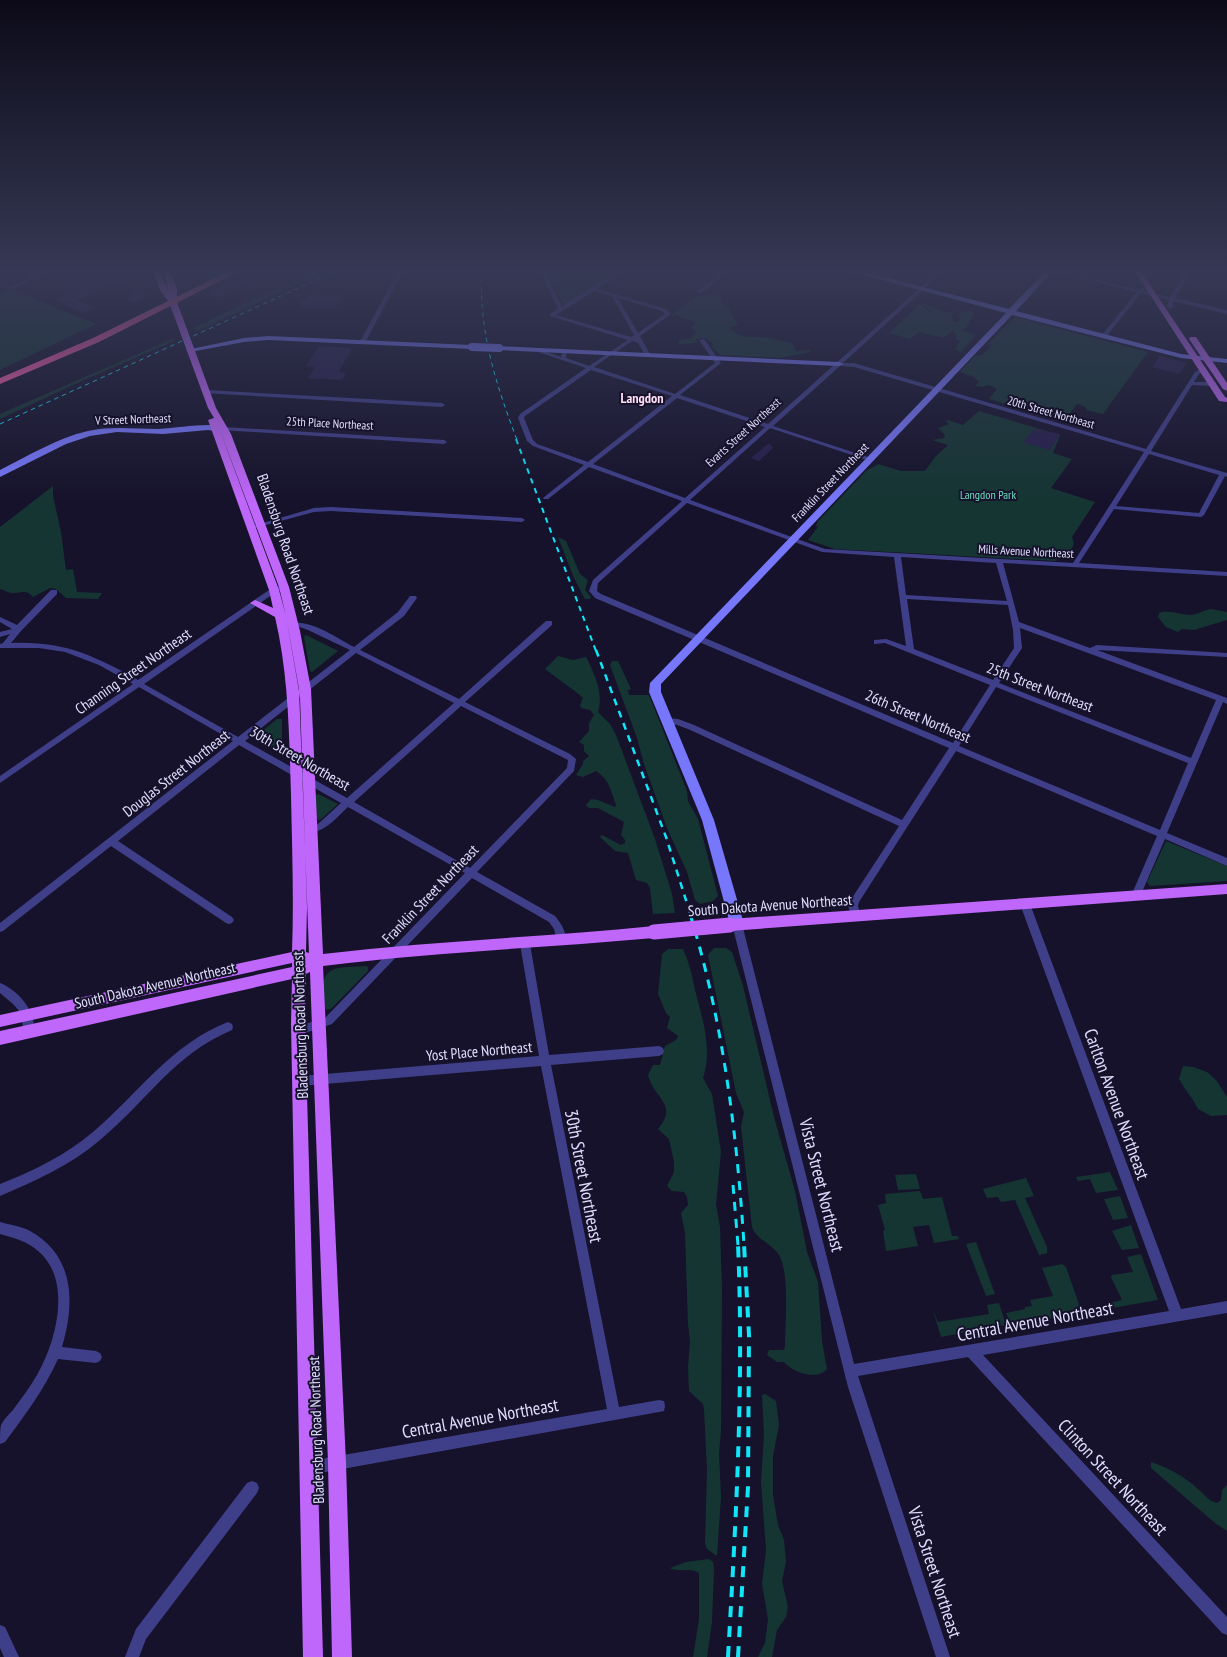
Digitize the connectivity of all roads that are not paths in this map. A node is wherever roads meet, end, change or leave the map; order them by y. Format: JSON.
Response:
{"nodes":[{"id":1,"x":60,"y":347,"type":"edge"},
{"id":2,"x":67,"y":347,"type":"edge"},
{"id":3,"x":205,"y":347,"type":"edge"},
{"id":4,"x":481,"y":347,"type":"edge"},
{"id":5,"x":620,"y":347,"type":"edge"},
{"id":6,"x":644,"y":347,"type":"edge"},
{"id":7,"x":707,"y":347,"type":"edge"},
{"id":8,"x":858,"y":347,"type":"edge"},
{"id":9,"x":976,"y":347,"type":"edge"},
{"id":10,"x":1148,"y":347,"type":"edge"},
{"id":11,"x":1188,"y":347,"type":"edge"},
{"id":12,"x":1199,"y":347,"type":"edge"},
{"id":13,"x":79,"y":348,"type":"joint"},
{"id":14,"x":190,"y":350,"type":"joint"},
{"id":15,"x":541,"y":352,"type":"dead end"},
{"id":16,"x":611,"y":354,"type":"junction"},
{"id":17,"x":564,"y":355,"type":"junction"},
{"id":18,"x":648,"y":356,"type":"junction"},
{"id":19,"x":1195,"y":358,"type":"junction"},
{"id":20,"x":1206,"y":358,"type":"junction"},
{"id":21,"x":717,"y":359,"type":"junction"},
{"id":22,"x":1227,"y":361,"type":"edge"},
{"id":23,"x":840,"y":364,"type":"junction"},
{"id":24,"x":592,"y":368,"type":"junction"},
{"id":25,"x":1203,"y":370,"type":"junction"},
{"id":26,"x":0,"y":374,"type":"edge"},
{"id":27,"x":0,"y":381,"type":"edge"},
{"id":28,"x":1190,"y":383,"type":"junction"},
{"id":29,"x":1212,"y":384,"type":"junction"},
{"id":30,"x":0,"y":386,"type":"edge"},
{"id":31,"x":1226,"y":386,"type":"edge"},
{"id":32,"x":936,"y":390,"type":"junction"},
{"id":33,"x":206,"y":392,"type":"junction"},
{"id":34,"x":677,"y":396,"type":"junction"},
{"id":35,"x":1227,"y":400,"type":"edge"},
{"id":36,"x":442,"y":405,"type":"dead end"},
{"id":37,"x":522,"y":422,"type":"joint"},
{"id":38,"x":769,"y":426,"type":"junction"},
{"id":39,"x":219,"y":428,"type":"junction"},
{"id":40,"x":444,"y":442,"type":"dead end"},
{"id":41,"x":1147,"y":451,"type":"junction"},
{"id":42,"x":869,"y":459,"type":"junction"},
{"id":43,"x":589,"y":465,"type":"junction"},
{"id":44,"x":0,"y":474,"type":"edge"},
{"id":45,"x":1225,"y":475,"type":"edge"},
{"id":46,"x":546,"y":498,"type":"dead end"},
{"id":47,"x":686,"y":500,"type":"junction"},
{"id":48,"x":1112,"y":507,"type":"junction"},
{"id":49,"x":1160,"y":511,"type":"joint"},
{"id":50,"x":1201,"y":515,"type":"joint"},
{"id":51,"x":522,"y":520,"type":"dead end"},
{"id":52,"x":256,"y":527,"type":"junction"},
{"id":53,"x":792,"y":539,"type":"junction"},
{"id":54,"x":824,"y":551,"type":"joint"},
{"id":55,"x":897,"y":555,"type":"junction"},
{"id":56,"x":1000,"y":561,"type":"junction"},
{"id":57,"x":1075,"y":565,"type":"junction"},
{"id":58,"x":1227,"y":574,"type":"edge"},
{"id":59,"x":279,"y":589,"type":"junction"},
{"id":60,"x":54,"y":592,"type":"dead end"},
{"id":61,"x":598,"y":596,"type":"joint"},
{"id":62,"x":902,"y":597,"type":"junction"},
{"id":63,"x":413,"y":598,"type":"dead end"},
{"id":64,"x":255,"y":603,"type":"junction"},
{"id":65,"x":1010,"y":603,"type":"junction"},
{"id":66,"x":0,"y":619,"type":"edge"},
{"id":67,"x":286,"y":622,"type":"junction"},
{"id":68,"x":549,"y":623,"type":"dead end"},
{"id":69,"x":1015,"y":623,"type":"junction"},
{"id":70,"x":18,"y":629,"type":"junction"},
{"id":71,"x":0,"y":635,"type":"edge"},
{"id":72,"x":697,"y":638,"type":"junction"},
{"id":73,"x":877,"y":642,"type":"dead end"},
{"id":74,"x":1,"y":647,"type":"edge"},
{"id":75,"x":354,"y":650,"type":"junction"},
{"id":76,"x":910,"y":650,"type":"junction"},
{"id":77,"x":1092,"y":651,"type":"junction"},
{"id":78,"x":1227,"y":655,"type":"edge"},
{"id":79,"x":138,"y":684,"type":"junction"},
{"id":80,"x":995,"y":684,"type":"junction"},
{"id":81,"x":305,"y":689,"type":"junction"},
{"id":82,"x":294,"y":698,"type":"junction"},
{"id":83,"x":1223,"y":700,"type":"edge"},
{"id":84,"x":460,"y":703,"type":"junction"},
{"id":85,"x":668,"y":721,"type":"junction"},
{"id":86,"x":239,"y":741,"type":"junction"},
{"id":87,"x":955,"y":746,"type":"junction"},
{"id":88,"x":1193,"y":762,"type":"junction"},
{"id":89,"x":295,"y":775,"type":"junction"},
{"id":90,"x":0,"y":780,"type":"edge"},
{"id":91,"x":308,"y":782,"type":"junction"},
{"id":92,"x":348,"y":803,"type":"junction"},
{"id":93,"x":904,"y":825,"type":"junction"},
{"id":94,"x":309,"y":830,"type":"junction"},
{"id":95,"x":1163,"y":834,"type":"junction"},
{"id":96,"x":111,"y":841,"type":"junction"},
{"id":97,"x":1227,"y":862,"type":"edge"},
{"id":98,"x":471,"y":873,"type":"junction"},
{"id":99,"x":1227,"y":889,"type":"edge"},
{"id":100,"x":1136,"y":896,"type":"junction"},
{"id":101,"x":1025,"y":904,"type":"junction"},
{"id":102,"x":856,"y":917,"type":"junction"},
{"id":103,"x":229,"y":920,"type":"dead end"},
{"id":104,"x":734,"y":925,"type":"junction"},
{"id":105,"x":0,"y":928,"type":"edge"},
{"id":106,"x":561,"y":942,"type":"junction"},
{"id":107,"x":525,"y":944,"type":"junction"},
{"id":108,"x":396,"y":951,"type":"junction"},
{"id":109,"x":316,"y":961,"type":"junction"},
{"id":110,"x":299,"y":963,"type":"junction"},
{"id":111,"x":222,"y":972,"type":"junction"},
{"id":112,"x":0,"y":986,"type":"edge"},
{"id":113,"x":222,"y":988,"type":"junction"},
{"id":114,"x":28,"y":1015,"type":"junction"},
{"id":115,"x":0,"y":1021,"type":"edge"},
{"id":116,"x":319,"y":1024,"type":"junction"},
{"id":117,"x":228,"y":1027,"type":"dead end"},
{"id":118,"x":299,"y":1030,"type":"junction"},
{"id":119,"x":28,"y":1032,"type":"junction"},
{"id":120,"x":0,"y":1038,"type":"edge"},
{"id":121,"x":659,"y":1051,"type":"dead end"},
{"id":122,"x":545,"y":1061,"type":"junction"},
{"id":123,"x":321,"y":1080,"type":"junction"},
{"id":124,"x":301,"y":1081,"type":"junction"},
{"id":125,"x":0,"y":1190,"type":"edge"},
{"id":126,"x":0,"y":1228,"type":"edge"},
{"id":127,"x":1227,"y":1307,"type":"edge"},
{"id":128,"x":1177,"y":1315,"type":"junction"},
{"id":129,"x":971,"y":1351,"type":"junction"},
{"id":130,"x":55,"y":1352,"type":"junction"},
{"id":131,"x":96,"y":1357,"type":"dead end"},
{"id":132,"x":850,"y":1372,"type":"junction"},
{"id":133,"x":659,"y":1406,"type":"dead end"},
{"id":134,"x":614,"y":1414,"type":"junction"},
{"id":135,"x":0,"y":1437,"type":"edge"},
{"id":136,"x":337,"y":1463,"type":"junction"},
{"id":137,"x":309,"y":1468,"type":"junction"},
{"id":138,"x":252,"y":1488,"type":"dead end"},
{"id":139,"x":1227,"y":1628,"type":"edge"},
{"id":140,"x":0,"y":1632,"type":"edge"},
{"id":141,"x":12,"y":1657,"type":"edge"},
{"id":142,"x":132,"y":1657,"type":"edge"},
{"id":143,"x":313,"y":1657,"type":"edge"},
{"id":144,"x":342,"y":1657,"type":"edge"},
{"id":145,"x":943,"y":1657,"type":"edge"}],
"edges":[{"from":1,"to":26,"type":"highway"},
{"from":2,"to":27,"type":"highway"},
{"from":3,"to":14,"type":"street"},
{"from":4,"to":17,"type":"street","bridge":true},
{"from":5,"to":16,"type":"street"},
{"from":6,"to":18,"type":"street"},
{"from":7,"to":21,"type":"street"},
{"from":8,"to":23,"type":"street","name":"Evarts Street Northeast"},
{"from":9,"to":32,"type":"street","name":"Franklin Street Northeast"},
{"from":10,"to":19,"type":"street"},
{"from":11,"to":19,"type":"main road"},
{"from":12,"to":20,"type":"main road"},
{"from":13,"to":27,"type":"highway"},
{"from":13,"to":30,"type":"highway"},
{"from":14,"to":33,"type":"main road","name":"Bladensburg Road Northeast"},
{"from":15,"to":17,"type":"street"},
{"from":16,"to":17,"type":"street"},
{"from":16,"to":18,"type":"street"},
{"from":16,"to":24,"type":"street"},
{"from":17,"to":24,"type":"street"},
{"from":18,"to":21,"type":"street"},
{"from":19,"to":20,"type":"street"},
{"from":19,"to":25,"type":"main road"},
{"from":20,"to":22,"type":"street"},
{"from":20,"to":31,"type":"main road"},
{"from":21,"to":23,"type":"street"},
{"from":21,"to":34,"type":"street"},
{"from":23,"to":32,"type":"street","name":"20th Street Northeast"},
{"from":23,"to":38,"type":"street","name":"Evarts Street Northeast"},
{"from":24,"to":34,"type":"street"},
{"from":24,"to":37,"type":"street"},
{"from":25,"to":28,"type":"street"},
{"from":25,"to":29,"type":"main road"},
{"from":28,"to":29,"type":"street"},
{"from":28,"to":41,"type":"street"},
{"from":29,"to":35,"type":"main road"},
{"from":32,"to":41,"type":"street","name":"20th Street Northeast"},
{"from":32,"to":42,"type":"street","name":"Franklin Street Northeast"},
{"from":33,"to":36,"type":"street"},
{"from":33,"to":39,"type":"main road","name":"Bladensburg Road Northeast"},
{"from":34,"to":38,"type":"street"},
{"from":34,"to":43,"type":"street"},
{"from":37,"to":43,"type":"street"},
{"from":38,"to":42,"type":"street"},
{"from":38,"to":47,"type":"street","name":"Evarts Street Northeast"},
{"from":39,"to":40,"type":"street","name":"25th Place Northeast"},
{"from":39,"to":44,"type":"street","name":"V Street Northeast"},
{"from":39,"to":52,"type":"main road","name":"Bladensburg Road Northeast"},
{"from":41,"to":45,"type":"street","name":"20th Street Northeast"},
{"from":41,"to":48,"type":"street"},
{"from":42,"to":53,"type":"street","name":"Franklin Street Northeast"},
{"from":43,"to":46,"type":"street"},
{"from":43,"to":47,"type":"street"},
{"from":45,"to":50,"type":"street"},
{"from":47,"to":53,"type":"street"},
{"from":47,"to":61,"type":"street","name":"Evarts Street Northeast"},
{"from":48,"to":49,"type":"street"},
{"from":48,"to":57,"type":"street"},
{"from":49,"to":50,"type":"street"},
{"from":51,"to":52,"type":"street"},
{"from":52,"to":59,"type":"main road","name":"Bladensburg Road Northeast"},
{"from":53,"to":54,"type":"street"},
{"from":53,"to":72,"type":"street","name":"Franklin Street Northeast"},
{"from":54,"to":55,"type":"street","name":"Mills Avenue Northeast"},
{"from":55,"to":56,"type":"street","name":"Mills Avenue Northeast"},
{"from":55,"to":62,"type":"street"},
{"from":56,"to":57,"type":"street","name":"Mills Avenue Northeast"},
{"from":56,"to":65,"type":"street"},
{"from":57,"to":58,"type":"street","name":"Mills Avenue Northeast"},
{"from":59,"to":64,"type":"street","name":"Channing Street Northeast"},
{"from":59,"to":67,"type":"main road","name":"Bladensburg Road Northeast"},
{"from":59,"to":67,"type":"main road","name":"Bladensburg Road Northeast"},
{"from":60,"to":70,"type":"street"},
{"from":61,"to":72,"type":"street","name":"26th Street Northeast"},
{"from":62,"to":65,"type":"street"},
{"from":62,"to":76,"type":"street"},
{"from":63,"to":75,"type":"street","name":"Douglas Street Northeast"},
{"from":64,"to":67,"type":"main road"},
{"from":64,"to":79,"type":"street","name":"Channing Street Northeast"},
{"from":65,"to":69,"type":"street"},
{"from":66,"to":70,"type":"street"},
{"from":67,"to":75,"type":"street"},
{"from":67,"to":81,"type":"main road","name":"Bladensburg Road Northeast"},
{"from":67,"to":82,"type":"main road","name":"Bladensburg Road Northeast"},
{"from":68,"to":84,"type":"street"},
{"from":69,"to":77,"type":"street"},
{"from":69,"to":80,"type":"street"},
{"from":70,"to":71,"type":"street"},
{"from":70,"to":74,"type":"street"},
{"from":72,"to":85,"type":"street","name":"Franklin Street Northeast"},
{"from":72,"to":87,"type":"street","name":"26th Street Northeast"},
{"from":73,"to":76,"type":"street","name":"25th Street Northeast"},
{"from":74,"to":79,"type":"street","name":"30th Street Northeast"},
{"from":75,"to":81,"type":"street","name":"Douglas Street Northeast"},
{"from":75,"to":84,"type":"street"},
{"from":76,"to":80,"type":"street","name":"25th Street Northeast"},
{"from":77,"to":78,"type":"street"},
{"from":77,"to":83,"type":"street"},
{"from":79,"to":86,"type":"street","name":"30th Street Northeast"},
{"from":79,"to":90,"type":"street","name":"Channing Street Northeast"},
{"from":80,"to":87,"type":"street"},
{"from":80,"to":88,"type":"street","name":"25th Street Northeast"},
{"from":81,"to":82,"type":"street","name":"Douglas Street Northeast"},
{"from":81,"to":91,"type":"main road","name":"Bladensburg Road Northeast"},
{"from":82,"to":86,"type":"street","name":"Douglas Street Northeast"},
{"from":82,"to":89,"type":"main road","name":"Bladensburg Road Northeast"},
{"from":83,"to":88,"type":"street"},
{"from":84,"to":92,"type":"street"},
{"from":84,"to":98,"type":"street","name":"Franklin Street Northeast"},
{"from":85,"to":93,"type":"street"},
{"from":85,"to":104,"type":"street","name":"Vista Street Northeast"},
{"from":86,"to":89,"type":"street","name":"30th Street Northeast"},
{"from":86,"to":96,"type":"street","name":"Douglas Street Northeast"},
{"from":87,"to":93,"type":"street"},
{"from":87,"to":95,"type":"street","name":"26th Street Northeast"},
{"from":88,"to":95,"type":"street"},
{"from":89,"to":91,"type":"street","name":"30th Street Northeast"},
{"from":89,"to":110,"type":"main road","name":"Bladensburg Road Northeast"},
{"from":91,"to":92,"type":"street","name":"30th Street Northeast"},
{"from":91,"to":94,"type":"main road","name":"Bladensburg Road Northeast"},
{"from":92,"to":94,"type":"street"},
{"from":92,"to":98,"type":"street","name":"30th Street Northeast"},
{"from":93,"to":102,"type":"street"},
{"from":94,"to":109,"type":"main road","name":"Bladensburg Road Northeast"},
{"from":95,"to":97,"type":"street","name":"26th Street Northeast"},
{"from":95,"to":100,"type":"street"},
{"from":96,"to":103,"type":"street"},
{"from":96,"to":105,"type":"street","name":"Douglas Street Northeast"},
{"from":98,"to":106,"type":"street","name":"30th Street Northeast"},
{"from":98,"to":108,"type":"street","name":"Franklin Street Northeast"},
{"from":99,"to":100,"type":"main road","name":"South Dakota Avenue Northeast"},
{"from":100,"to":101,"type":"main road","name":"South Dakota Avenue Northeast"},
{"from":101,"to":102,"type":"main road","name":"South Dakota Avenue Northeast"},
{"from":101,"to":128,"type":"street","name":"Carlton Avenue Northeast"},
{"from":102,"to":104,"type":"main road","name":"South Dakota Avenue Northeast"},
{"from":104,"to":106,"type":"main road","name":"South Dakota Avenue Northeast","bridge":true},
{"from":104,"to":132,"type":"street","name":"Vista Street Northeast"},
{"from":106,"to":107,"type":"main road","name":"South Dakota Avenue Northeast"},
{"from":107,"to":108,"type":"main road","name":"South Dakota Avenue Northeast"},
{"from":107,"to":122,"type":"street","name":"30th Street Northeast"},
{"from":108,"to":109,"type":"main road","name":"South Dakota Avenue Northeast"},
{"from":108,"to":116,"type":"street","name":"Franklin Street Northeast"},
{"from":109,"to":110,"type":"main road","name":"South Dakota Avenue Northeast"},
{"from":109,"to":116,"type":"main road","name":"Bladensburg Road Northeast"},
{"from":110,"to":111,"type":"main road","name":"South Dakota Avenue Northeast"},
{"from":110,"to":113,"type":"main road","name":"South Dakota Avenue Northeast"},
{"from":110,"to":118,"type":"main road","name":"Bladensburg Road Northeast"},
{"from":111,"to":113,"type":"main road"},
{"from":111,"to":114,"type":"main road","name":"South Dakota Avenue Northeast"},
{"from":112,"to":114,"type":"street"},
{"from":113,"to":119,"type":"main road","name":"South Dakota Avenue Northeast"},
{"from":114,"to":115,"type":"main road","name":"South Dakota Avenue Northeast"},
{"from":114,"to":119,"type":"street"},
{"from":116,"to":118,"type":"street","name":"Franklin Street Northeast"},
{"from":116,"to":123,"type":"main road","name":"Bladensburg Road Northeast"},
{"from":117,"to":125,"type":"street"},
{"from":118,"to":124,"type":"main road","name":"Bladensburg Road Northeast"},
{"from":119,"to":120,"type":"main road","name":"South Dakota Avenue Northeast"},
{"from":121,"to":122,"type":"street","name":"Yost Place Northeast"},
{"from":122,"to":123,"type":"street","name":"Yost Place Northeast"},
{"from":122,"to":134,"type":"street","name":"30th Street Northeast"},
{"from":123,"to":124,"type":"street","name":"Yost Place Northeast"},
{"from":123,"to":136,"type":"main road","name":"Bladensburg Road Northeast"},
{"from":124,"to":137,"type":"main road","name":"Bladensburg Road Northeast"},
{"from":126,"to":130,"type":"street"},
{"from":127,"to":128,"type":"street","name":"Central Avenue Northeast"},
{"from":128,"to":129,"type":"street","name":"Central Avenue Northeast"},
{"from":129,"to":132,"type":"street","name":"Central Avenue Northeast"},
{"from":129,"to":139,"type":"street","name":"Clinton Street Northeast"},
{"from":130,"to":131,"type":"street"},
{"from":130,"to":135,"type":"street"},
{"from":132,"to":145,"type":"street","name":"Vista Street Northeast"},
{"from":133,"to":134,"type":"street","name":"Central Avenue Northeast"},
{"from":134,"to":136,"type":"street","name":"Central Avenue Northeast"},
{"from":136,"to":137,"type":"street","name":"Central Avenue Northeast"},
{"from":136,"to":144,"type":"main road","name":"Bladensburg Road Northeast"},
{"from":137,"to":143,"type":"main road","name":"Bladensburg Road Northeast"},
{"from":138,"to":142,"type":"street"},
{"from":140,"to":141,"type":"street"}]}
